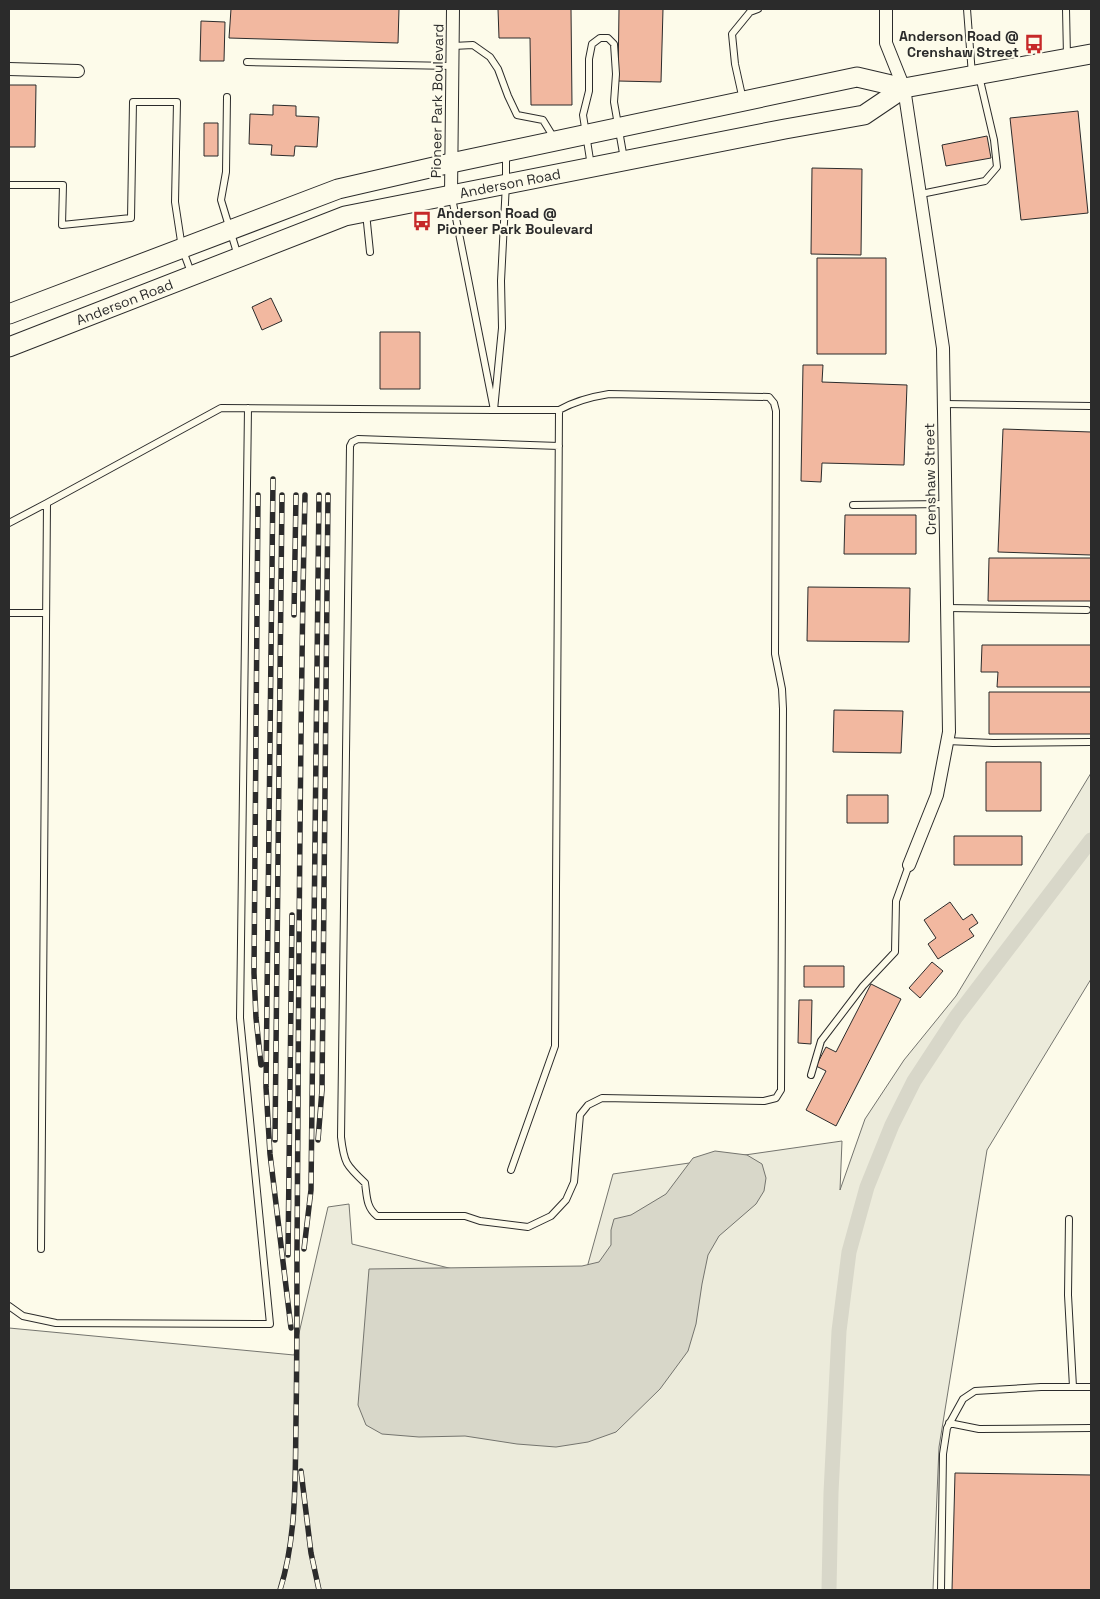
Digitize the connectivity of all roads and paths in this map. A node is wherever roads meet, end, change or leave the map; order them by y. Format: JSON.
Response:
{"nodes":[{"id":1,"x":453,"y":9,"type":"edge"},
{"id":2,"x":758,"y":9,"type":"edge"},
{"id":3,"x":886,"y":9,"type":"edge"},
{"id":4,"x":967,"y":9,"type":"edge"},
{"id":5,"x":1066,"y":9,"type":"edge"},
{"id":6,"x":453,"y":46,"type":"junction"},
{"id":7,"x":1091,"y":54,"type":"edge"},
{"id":8,"x":1067,"y":59,"type":"junction"},
{"id":9,"x":247,"y":62,"type":"dead end"},
{"id":10,"x":453,"y":66,"type":"junction"},
{"id":11,"x":9,"y":70,"type":"edge"},
{"id":12,"x":78,"y":71,"type":"dead end"},
{"id":13,"x":976,"y":75,"type":"junction"},
{"id":14,"x":904,"y":88,"type":"junction"},
{"id":15,"x":227,"y":97,"type":"dead end"},
{"id":16,"x":743,"y":101,"type":"junction"},
{"id":17,"x":618,"y":128,"type":"junction"},
{"id":18,"x":586,"y":135,"type":"junction"},
{"id":19,"x":556,"y":141,"type":"junction"},
{"id":20,"x":506,"y":152,"type":"junction"},
{"id":21,"x":624,"y":160,"type":"junction"},
{"id":22,"x":451,"y":163,"type":"junction"},
{"id":23,"x":591,"y":167,"type":"junction"},
{"id":24,"x":506,"y":183,"type":"junction"},
{"id":25,"x":9,"y":184,"type":"edge"},
{"id":26,"x":451,"y":194,"type":"junction"},
{"id":27,"x":921,"y":194,"type":"junction"},
{"id":28,"x":366,"y":212,"type":"junction"},
{"id":29,"x":229,"y":230,"type":"junction"},
{"id":30,"x":182,"y":248,"type":"junction"},
{"id":31,"x":370,"y":252,"type":"dead end"},
{"id":32,"x":238,"y":257,"type":"junction"},
{"id":33,"x":192,"y":275,"type":"junction"},
{"id":34,"x":9,"y":314,"type":"edge"},
{"id":35,"x":9,"y":347,"type":"edge"},
{"id":36,"x":944,"y":404,"type":"junction"},
{"id":37,"x":1091,"y":406,"type":"edge"},
{"id":38,"x":248,"y":408,"type":"junction"},
{"id":39,"x":494,"y":410,"type":"junction"},
{"id":40,"x":559,"y":410,"type":"junction"},
{"id":41,"x":559,"y":446,"type":"junction"},
{"id":42,"x":47,"y":503,"type":"junction"},
{"id":43,"x":946,"y":504,"type":"junction"},
{"id":44,"x":853,"y":505,"type":"dead end"},
{"id":45,"x":9,"y":523,"type":"edge"},
{"id":46,"x":947,"y":608,"type":"junction"},
{"id":47,"x":1087,"y":610,"type":"dead end"},
{"id":48,"x":9,"y":613,"type":"edge"},
{"id":49,"x":46,"y":613,"type":"junction"},
{"id":50,"x":947,"y":741,"type":"junction"},
{"id":51,"x":1091,"y":742,"type":"edge"},
{"id":52,"x":909,"y":865,"type":"joint"},
{"id":53,"x":811,"y":1075,"type":"dead end"},
{"id":54,"x":511,"y":1170,"type":"dead end"},
{"id":55,"x":1068,"y":1219,"type":"dead end"},
{"id":56,"x":41,"y":1249,"type":"dead end"},
{"id":57,"x":9,"y":1306,"type":"edge"},
{"id":58,"x":1073,"y":1387,"type":"junction"},
{"id":59,"x":1091,"y":1387,"type":"edge"},
{"id":60,"x":949,"y":1424,"type":"junction"},
{"id":61,"x":1091,"y":1428,"type":"edge"},
{"id":62,"x":941,"y":1590,"type":"edge"}],
"edges":[{"from":1,"to":6,"type":"street","name":"Pioneer Park Boulevard"},
{"from":2,"to":16,"type":"lane"},
{"from":3,"to":14,"type":"street","name":"Crenshaw Street"},
{"from":4,"to":13,"type":"lane"},
{"from":5,"to":8,"type":"lane"},
{"from":6,"to":10,"type":"street","name":"Pioneer Park Boulevard"},
{"from":6,"to":19,"type":"lane"},
{"from":7,"to":8,"type":"main road","name":"Anderson Road"},
{"from":8,"to":13,"type":"main road","name":"Anderson Road"},
{"from":9,"to":10,"type":"lane"},
{"from":10,"to":22,"type":"street","name":"Pioneer Park Boulevard"},
{"from":11,"to":12,"type":"street"},
{"from":13,"to":14,"type":"main road","name":"Anderson Road"},
{"from":13,"to":27,"type":"lane"},
{"from":14,"to":16,"type":"main road","name":"Anderson Road"},
{"from":14,"to":21,"type":"main road","name":"Anderson Road"},
{"from":14,"to":27,"type":"street","name":"Crenshaw Street"},
{"from":15,"to":29,"type":"lane"},
{"from":16,"to":17,"type":"main road","name":"Anderson Road"},
{"from":17,"to":18,"type":"main road","name":"Anderson Road"},
{"from":17,"to":18,"type":"lane"},
{"from":17,"to":21,"type":"lane"},
{"from":18,"to":19,"type":"main road","name":"Anderson Road"},
{"from":18,"to":23,"type":"lane"},
{"from":19,"to":20,"type":"main road","name":"Anderson Road"},
{"from":20,"to":22,"type":"main road","name":"Anderson Road"},
{"from":20,"to":24,"type":"lane"},
{"from":21,"to":23,"type":"main road","name":"Anderson Road"},
{"from":22,"to":26,"type":"street","name":"Pioneer Park Boulevard"},
{"from":22,"to":29,"type":"main road","name":"Anderson Road"},
{"from":23,"to":24,"type":"main road","name":"Anderson Road"},
{"from":24,"to":26,"type":"main road","name":"Anderson Road"},
{"from":24,"to":39,"type":"lane"},
{"from":25,"to":30,"type":"lane"},
{"from":26,"to":28,"type":"main road","name":"Anderson Road"},
{"from":26,"to":39,"type":"lane"},
{"from":27,"to":36,"type":"street","name":"Crenshaw Street"},
{"from":28,"to":31,"type":"lane"},
{"from":28,"to":32,"type":"main road","name":"Anderson Road"},
{"from":29,"to":30,"type":"main road","name":"Anderson Road"},
{"from":29,"to":32,"type":"lane"},
{"from":30,"to":33,"type":"lane"},
{"from":30,"to":34,"type":"main road","name":"Anderson Road"},
{"from":32,"to":33,"type":"main road","name":"Anderson Road"},
{"from":33,"to":35,"type":"main road","name":"Anderson Road"},
{"from":36,"to":37,"type":"lane"},
{"from":36,"to":43,"type":"street","name":"Crenshaw Street"},
{"from":38,"to":39,"type":"lane"},
{"from":38,"to":42,"type":"lane"},
{"from":38,"to":57,"type":"lane"},
{"from":39,"to":40,"type":"lane"},
{"from":40,"to":41,"type":"lane"},
{"from":40,"to":41,"type":"lane"},
{"from":41,"to":54,"type":"lane"},
{"from":42,"to":45,"type":"lane"},
{"from":42,"to":49,"type":"lane"},
{"from":43,"to":44,"type":"lane"},
{"from":43,"to":46,"type":"street","name":"Crenshaw Street"},
{"from":46,"to":47,"type":"lane"},
{"from":46,"to":50,"type":"street","name":"Crenshaw Street"},
{"from":48,"to":49,"type":"lane"},
{"from":49,"to":56,"type":"lane"},
{"from":50,"to":51,"type":"lane"},
{"from":50,"to":52,"type":"street","name":"Crenshaw Street"},
{"from":52,"to":53,"type":"lane"},
{"from":55,"to":58,"type":"lane"},
{"from":58,"to":59,"type":"lane"},
{"from":58,"to":60,"type":"lane"},
{"from":60,"to":61,"type":"lane"},
{"from":60,"to":62,"type":"lane"}]}
